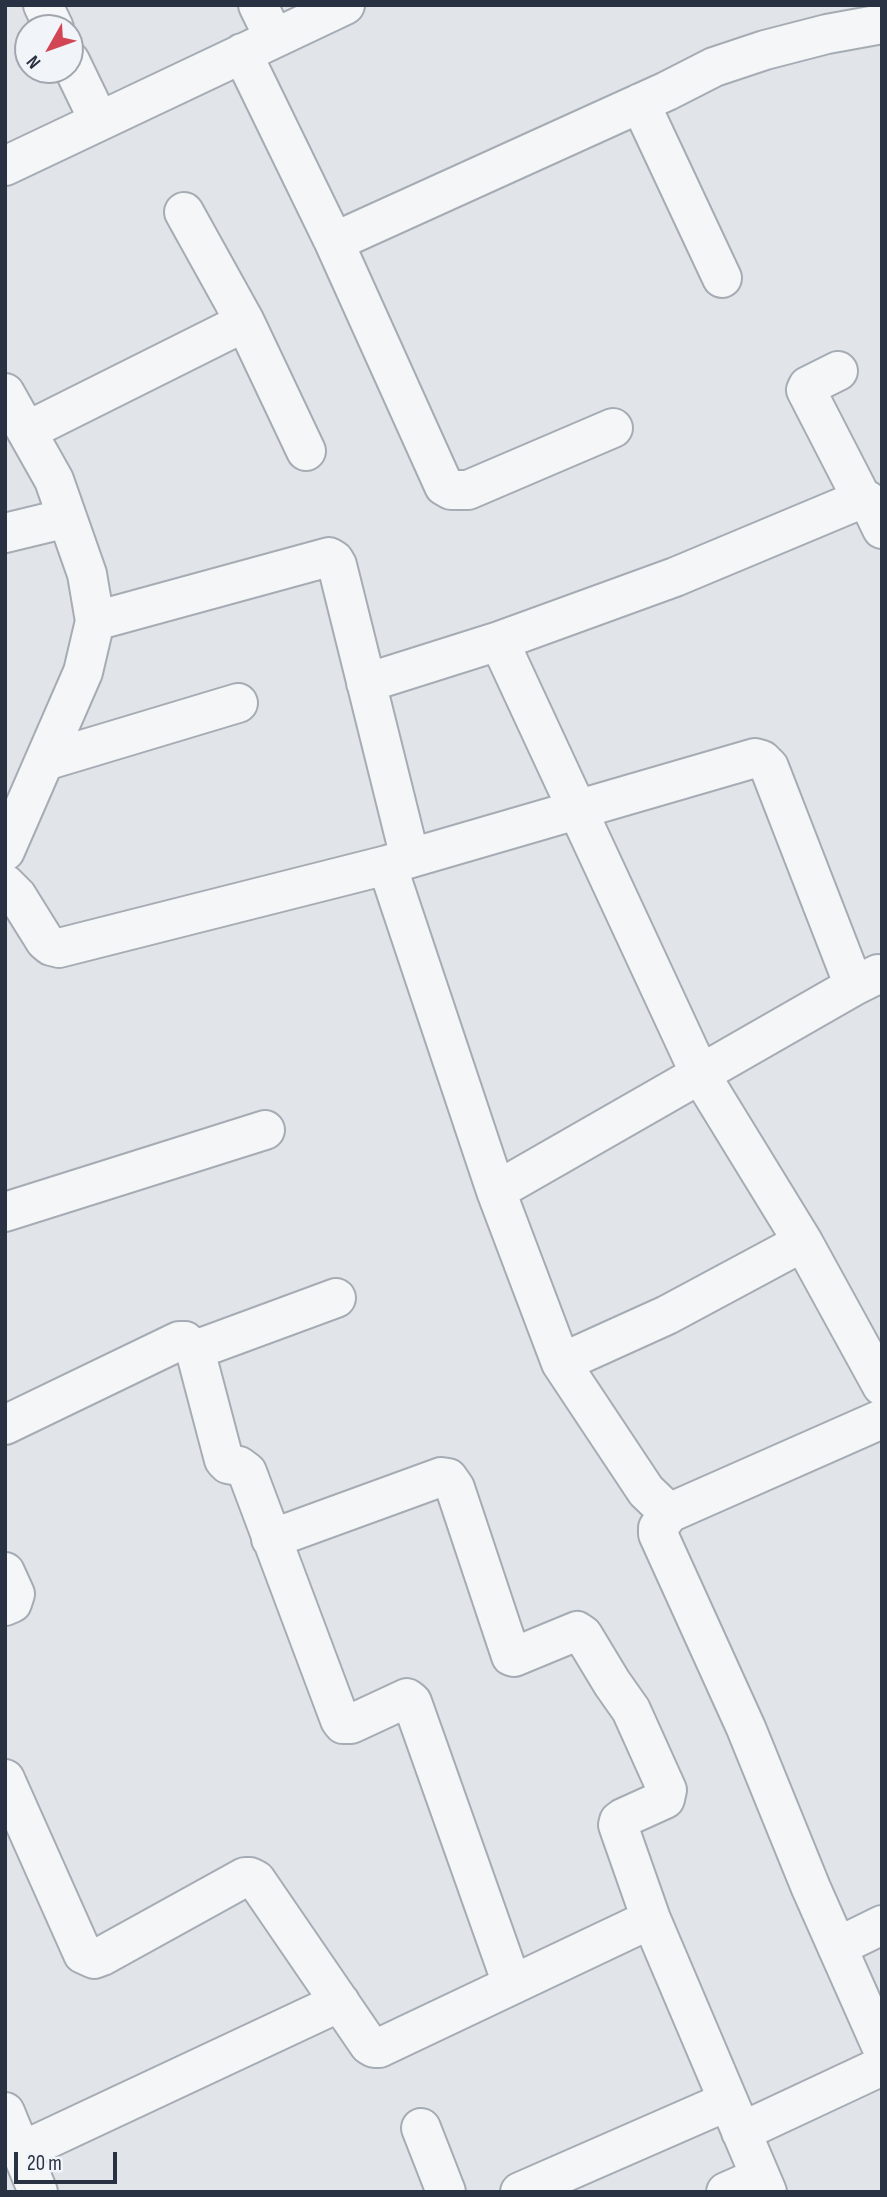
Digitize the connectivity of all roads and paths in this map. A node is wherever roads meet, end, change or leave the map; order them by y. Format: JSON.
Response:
{"nodes":[{"id":1,"x":345,"y":5,"type":"edge"},
{"id":2,"x":882,"y":24,"type":"edge"},
{"id":3,"x":258,"y":32,"type":"edge"},
{"id":4,"x":81,"y":84,"type":"edge"},
{"id":5,"x":640,"y":103,"type":"junction"},
{"id":6,"x":99,"y":121,"type":"junction"},
{"id":7,"x":5,"y":166,"type":"edge"},
{"id":8,"x":184,"y":212,"type":"dead end"},
{"id":9,"x":334,"y":242,"type":"junction"},
{"id":10,"x":722,"y":278,"type":"dead end"},
{"id":11,"x":245,"y":322,"type":"junction"},
{"id":12,"x":838,"y":371,"type":"dead end"},
{"id":13,"x":5,"y":393,"type":"edge"},
{"id":14,"x":612,"y":428,"type":"dead end"},
{"id":15,"x":27,"y":431,"type":"junction"},
{"id":16,"x":306,"y":450,"type":"dead end"},
{"id":17,"x":873,"y":505,"type":"edge"},
{"id":18,"x":67,"y":518,"type":"junction"},
{"id":19,"x":5,"y":533,"type":"edge"},
{"id":20,"x":95,"y":621,"type":"junction"},
{"id":21,"x":499,"y":641,"type":"junction"},
{"id":22,"x":366,"y":683,"type":"junction"},
{"id":23,"x":238,"y":703,"type":"dead end"},
{"id":24,"x":45,"y":761,"type":"junction"},
{"id":25,"x":577,"y":810,"type":"junction"},
{"id":26,"x":8,"y":838,"type":"edge"},
{"id":27,"x":399,"y":861,"type":"junction"},
{"id":28,"x":5,"y":884,"type":"edge"},
{"id":29,"x":868,"y":980,"type":"edge"},
{"id":30,"x":700,"y":1074,"type":"junction"},
{"id":31,"x":265,"y":1130,"type":"dead end"},
{"id":32,"x":496,"y":1191,"type":"junction"},
{"id":33,"x":5,"y":1212,"type":"edge"},
{"id":34,"x":803,"y":1242,"type":"junction"},
{"id":35,"x":336,"y":1298,"type":"dead end"},
{"id":36,"x":195,"y":1350,"type":"junction"},
{"id":37,"x":561,"y":1363,"type":"junction"},
{"id":38,"x":882,"y":1386,"type":"edge"},
{"id":39,"x":882,"y":1419,"type":"edge"},
{"id":40,"x":5,"y":1425,"type":"edge"},
{"id":41,"x":668,"y":1513,"type":"junction"},
{"id":42,"x":271,"y":1539,"type":"junction"},
{"id":43,"x":5,"y":1572,"type":"edge"},
{"id":44,"x":5,"y":1606,"type":"edge"},
{"id":45,"x":5,"y":1779,"type":"edge"},
{"id":46,"x":651,"y":1919,"type":"junction"},
{"id":47,"x":882,"y":1925,"type":"edge"},
{"id":48,"x":837,"y":1947,"type":"junction"},
{"id":49,"x":512,"y":1984,"type":"junction"},
{"id":50,"x":340,"y":2002,"type":"junction"},
{"id":51,"x":882,"y":2048,"type":"edge"},
{"id":52,"x":882,"y":2066,"type":"edge"},
{"id":53,"x":5,"y":2112,"type":"edge"},
{"id":54,"x":734,"y":2117,"type":"junction"},
{"id":55,"x":421,"y":2128,"type":"dead end"},
{"id":56,"x":22,"y":2151,"type":"junction"},
{"id":57,"x":763,"y":2184,"type":"edge"},
{"id":58,"x":38,"y":2192,"type":"edge"},
{"id":59,"x":446,"y":2192,"type":"edge"},
{"id":60,"x":520,"y":2192,"type":"edge"},
{"id":61,"x":726,"y":2192,"type":"edge"}],
"edges":[{"from":1,"to":3,"type":"street"},
{"from":2,"to":5,"type":"street"},
{"from":3,"to":6,"type":"street"},
{"from":3,"to":9,"type":"street"},
{"from":4,"to":6,"type":"street"},
{"from":5,"to":9,"type":"street"},
{"from":5,"to":10,"type":"street"},
{"from":6,"to":7,"type":"street"},
{"from":8,"to":11,"type":"street"},
{"from":9,"to":14,"type":"street"},
{"from":11,"to":15,"type":"street"},
{"from":11,"to":16,"type":"street"},
{"from":12,"to":17,"type":"street"},
{"from":13,"to":15,"type":"street"},
{"from":15,"to":18,"type":"street"},
{"from":17,"to":21,"type":"street"},
{"from":18,"to":19,"type":"street"},
{"from":18,"to":20,"type":"street"},
{"from":20,"to":22,"type":"street"},
{"from":20,"to":24,"type":"street"},
{"from":21,"to":22,"type":"street"},
{"from":21,"to":25,"type":"street"},
{"from":22,"to":27,"type":"street"},
{"from":23,"to":24,"type":"street"},
{"from":24,"to":26,"type":"street"},
{"from":25,"to":27,"type":"street"},
{"from":25,"to":29,"type":"street"},
{"from":25,"to":30,"type":"street"},
{"from":27,"to":28,"type":"street"},
{"from":27,"to":32,"type":"street"},
{"from":29,"to":30,"type":"street"},
{"from":30,"to":32,"type":"street"},
{"from":30,"to":34,"type":"street"},
{"from":31,"to":33,"type":"street"},
{"from":32,"to":37,"type":"street"},
{"from":34,"to":37,"type":"street"},
{"from":34,"to":38,"type":"street"},
{"from":35,"to":36,"type":"street"},
{"from":36,"to":40,"type":"street"},
{"from":36,"to":42,"type":"street"},
{"from":37,"to":41,"type":"street"},
{"from":39,"to":41,"type":"street"},
{"from":41,"to":48,"type":"street"},
{"from":42,"to":46,"type":"street"},
{"from":42,"to":49,"type":"street"},
{"from":43,"to":44,"type":"street"},
{"from":45,"to":50,"type":"street"},
{"from":46,"to":49,"type":"street"},
{"from":46,"to":54,"type":"street"},
{"from":47,"to":48,"type":"street"},
{"from":48,"to":51,"type":"street"},
{"from":49,"to":50,"type":"street"},
{"from":50,"to":56,"type":"street"},
{"from":52,"to":54,"type":"street"},
{"from":53,"to":56,"type":"street"},
{"from":54,"to":57,"type":"street"},
{"from":54,"to":60,"type":"street"},
{"from":55,"to":59,"type":"street"},
{"from":56,"to":58,"type":"street"},
{"from":57,"to":61,"type":"street"}]}
